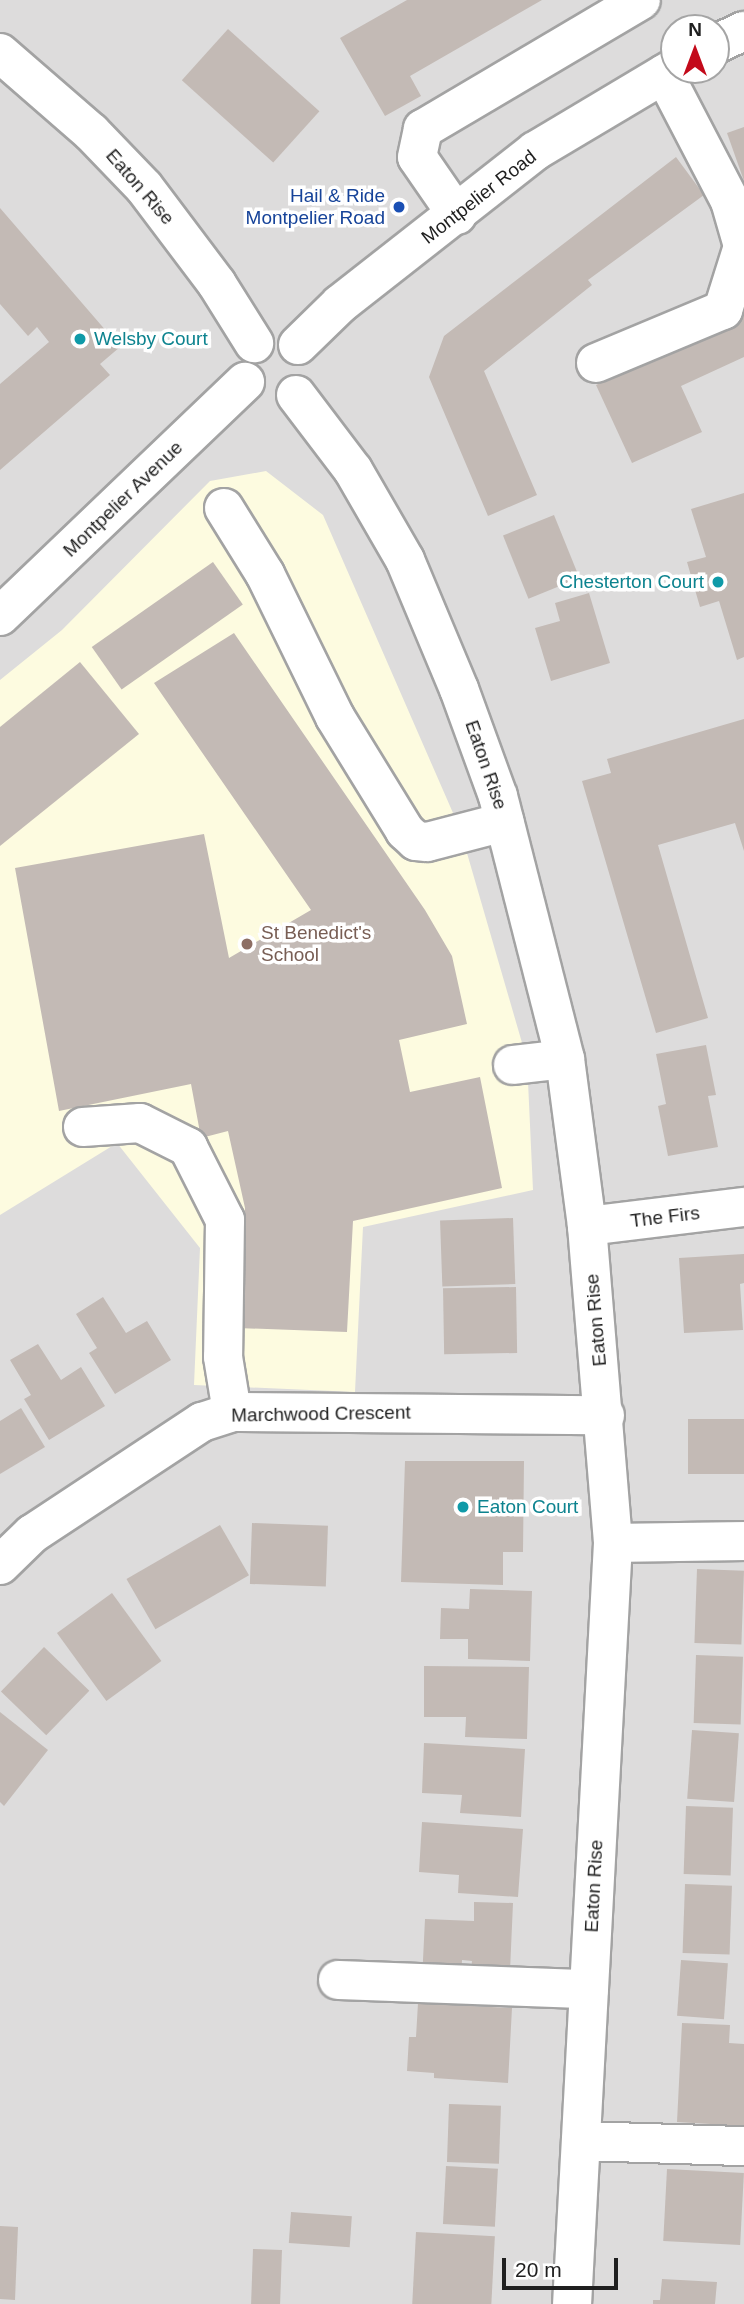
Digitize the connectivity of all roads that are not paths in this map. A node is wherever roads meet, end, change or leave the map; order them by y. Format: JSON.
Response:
{"nodes":[{"id":1,"x":641,"y":0,"type":"edge"},
{"id":2,"x":0,"y":54,"type":"edge"},
{"id":3,"x":660,"y":76,"type":"edge"},
{"id":4,"x":675,"y":84,"type":"edge"},
{"id":5,"x":457,"y":215,"type":"junction"},
{"id":6,"x":254,"y":343,"type":"junction"},
{"id":7,"x":298,"y":345,"type":"junction"},
{"id":8,"x":596,"y":363,"type":"dead end"},
{"id":9,"x":245,"y":382,"type":"junction"},
{"id":10,"x":296,"y":395,"type":"junction"},
{"id":11,"x":224,"y":508,"type":"dead end"},
{"id":12,"x":0,"y":616,"type":"edge"},
{"id":13,"x":504,"y":822,"type":"junction"},
{"id":14,"x":565,"y":1059,"type":"junction"},
{"id":15,"x":513,"y":1065,"type":"dead end"},
{"id":16,"x":83,"y":1127,"type":"dead end"},
{"id":17,"x":744,"y":1208,"type":"edge"},
{"id":18,"x":587,"y":1226,"type":"junction"},
{"id":19,"x":232,"y":1412,"type":"junction"},
{"id":20,"x":604,"y":1415,"type":"junction"},
{"id":21,"x":744,"y":1541,"type":"edge"},
{"id":22,"x":612,"y":1543,"type":"junction"},
{"id":23,"x":0,"y":1565,"type":"edge"},
{"id":24,"x":338,"y":1980,"type":"dead end"},
{"id":25,"x":589,"y":1989,"type":"junction"},
{"id":26,"x":581,"y":2141,"type":"junction"},
{"id":27,"x":744,"y":2146,"type":"edge"},
{"id":28,"x":572,"y":2304,"type":"edge"}],
"edges":[{"from":1,"to":5,"type":"street"},
{"from":2,"to":6,"type":"street","name":"Eaton Rise"},
{"from":3,"to":5,"type":"street","name":"Montpelier Road"},
{"from":4,"to":8,"type":"street"},
{"from":5,"to":7,"type":"street","name":"Montpelier Road"},
{"from":6,"to":7,"type":"street"},
{"from":6,"to":9,"type":"street"},
{"from":7,"to":10,"type":"street"},
{"from":9,"to":10,"type":"street"},
{"from":9,"to":12,"type":"street","name":"Montpelier Avenue"},
{"from":10,"to":13,"type":"street","name":"Eaton Rise"},
{"from":11,"to":13,"type":"street"},
{"from":13,"to":14,"type":"street","name":"Eaton Rise"},
{"from":14,"to":15,"type":"street"},
{"from":14,"to":18,"type":"street","name":"Eaton Rise"},
{"from":16,"to":19,"type":"street"},
{"from":17,"to":18,"type":"street","name":"The Firs"},
{"from":18,"to":20,"type":"street","name":"Eaton Rise"},
{"from":19,"to":20,"type":"street","name":"Marchwood Crescent"},
{"from":19,"to":23,"type":"street","name":"Marchwood Crescent"},
{"from":20,"to":22,"type":"street","name":"Eaton Rise"},
{"from":21,"to":22,"type":"street"},
{"from":22,"to":25,"type":"street","name":"Eaton Rise"},
{"from":24,"to":25,"type":"street"},
{"from":25,"to":26,"type":"street","name":"Eaton Rise"},
{"from":26,"to":27,"type":"street"},
{"from":26,"to":28,"type":"street","name":"Eaton Rise"}]}
